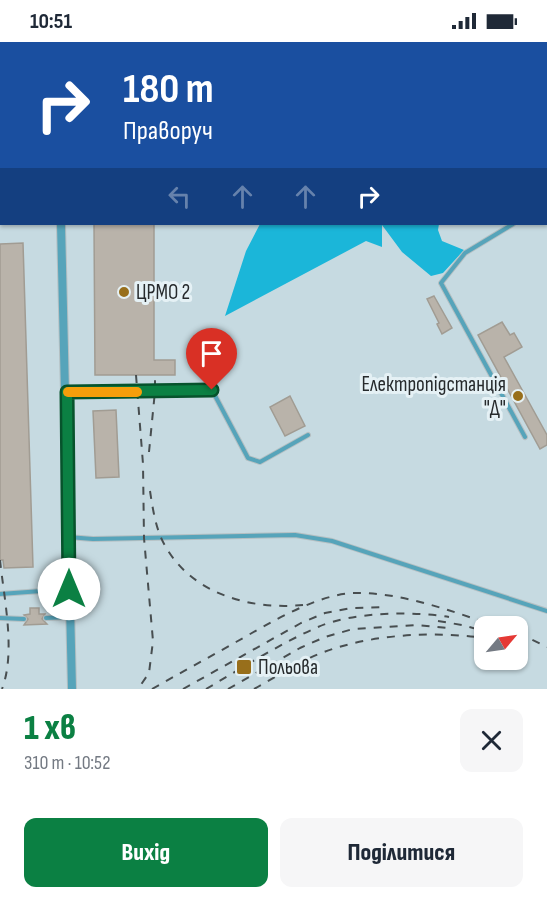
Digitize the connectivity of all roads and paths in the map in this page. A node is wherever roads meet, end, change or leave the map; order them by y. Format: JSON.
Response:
{"nodes":[{"id":1,"x":62,"y":225,"type":"edge"},
{"id":2,"x":511,"y":225,"type":"edge"},
{"id":3,"x":67,"y":392,"type":"junction"},
{"id":4,"x":308,"y":435,"type":"dead end"},
{"id":5,"x":525,"y":437,"type":"dead end"},
{"id":6,"x":68,"y":537,"type":"junction"},
{"id":7,"x":69,"y":589,"type":"junction"},
{"id":8,"x":0,"y":594,"type":"edge"},
{"id":9,"x":547,"y":611,"type":"edge"},
{"id":10,"x":70,"y":617,"type":"junction"},
{"id":11,"x":0,"y":618,"type":"edge"},
{"id":12,"x":46,"y":618,"type":"dead end"},
{"id":13,"x":24,"y":619,"type":"dead end"},
{"id":14,"x":72,"y":689,"type":"edge"}],
"edges":[{"from":1,"to":3,"type":"street"},
{"from":2,"to":5,"type":"lane"},
{"from":3,"to":4,"type":"lane"},
{"from":3,"to":6,"type":"street"},
{"from":6,"to":7,"type":"street"},
{"from":6,"to":9,"type":"lane"},
{"from":7,"to":8,"type":"lane"},
{"from":7,"to":10,"type":"street"},
{"from":10,"to":12,"type":"lane"},
{"from":10,"to":14,"type":"street"},
{"from":11,"to":13,"type":"lane"}]}
